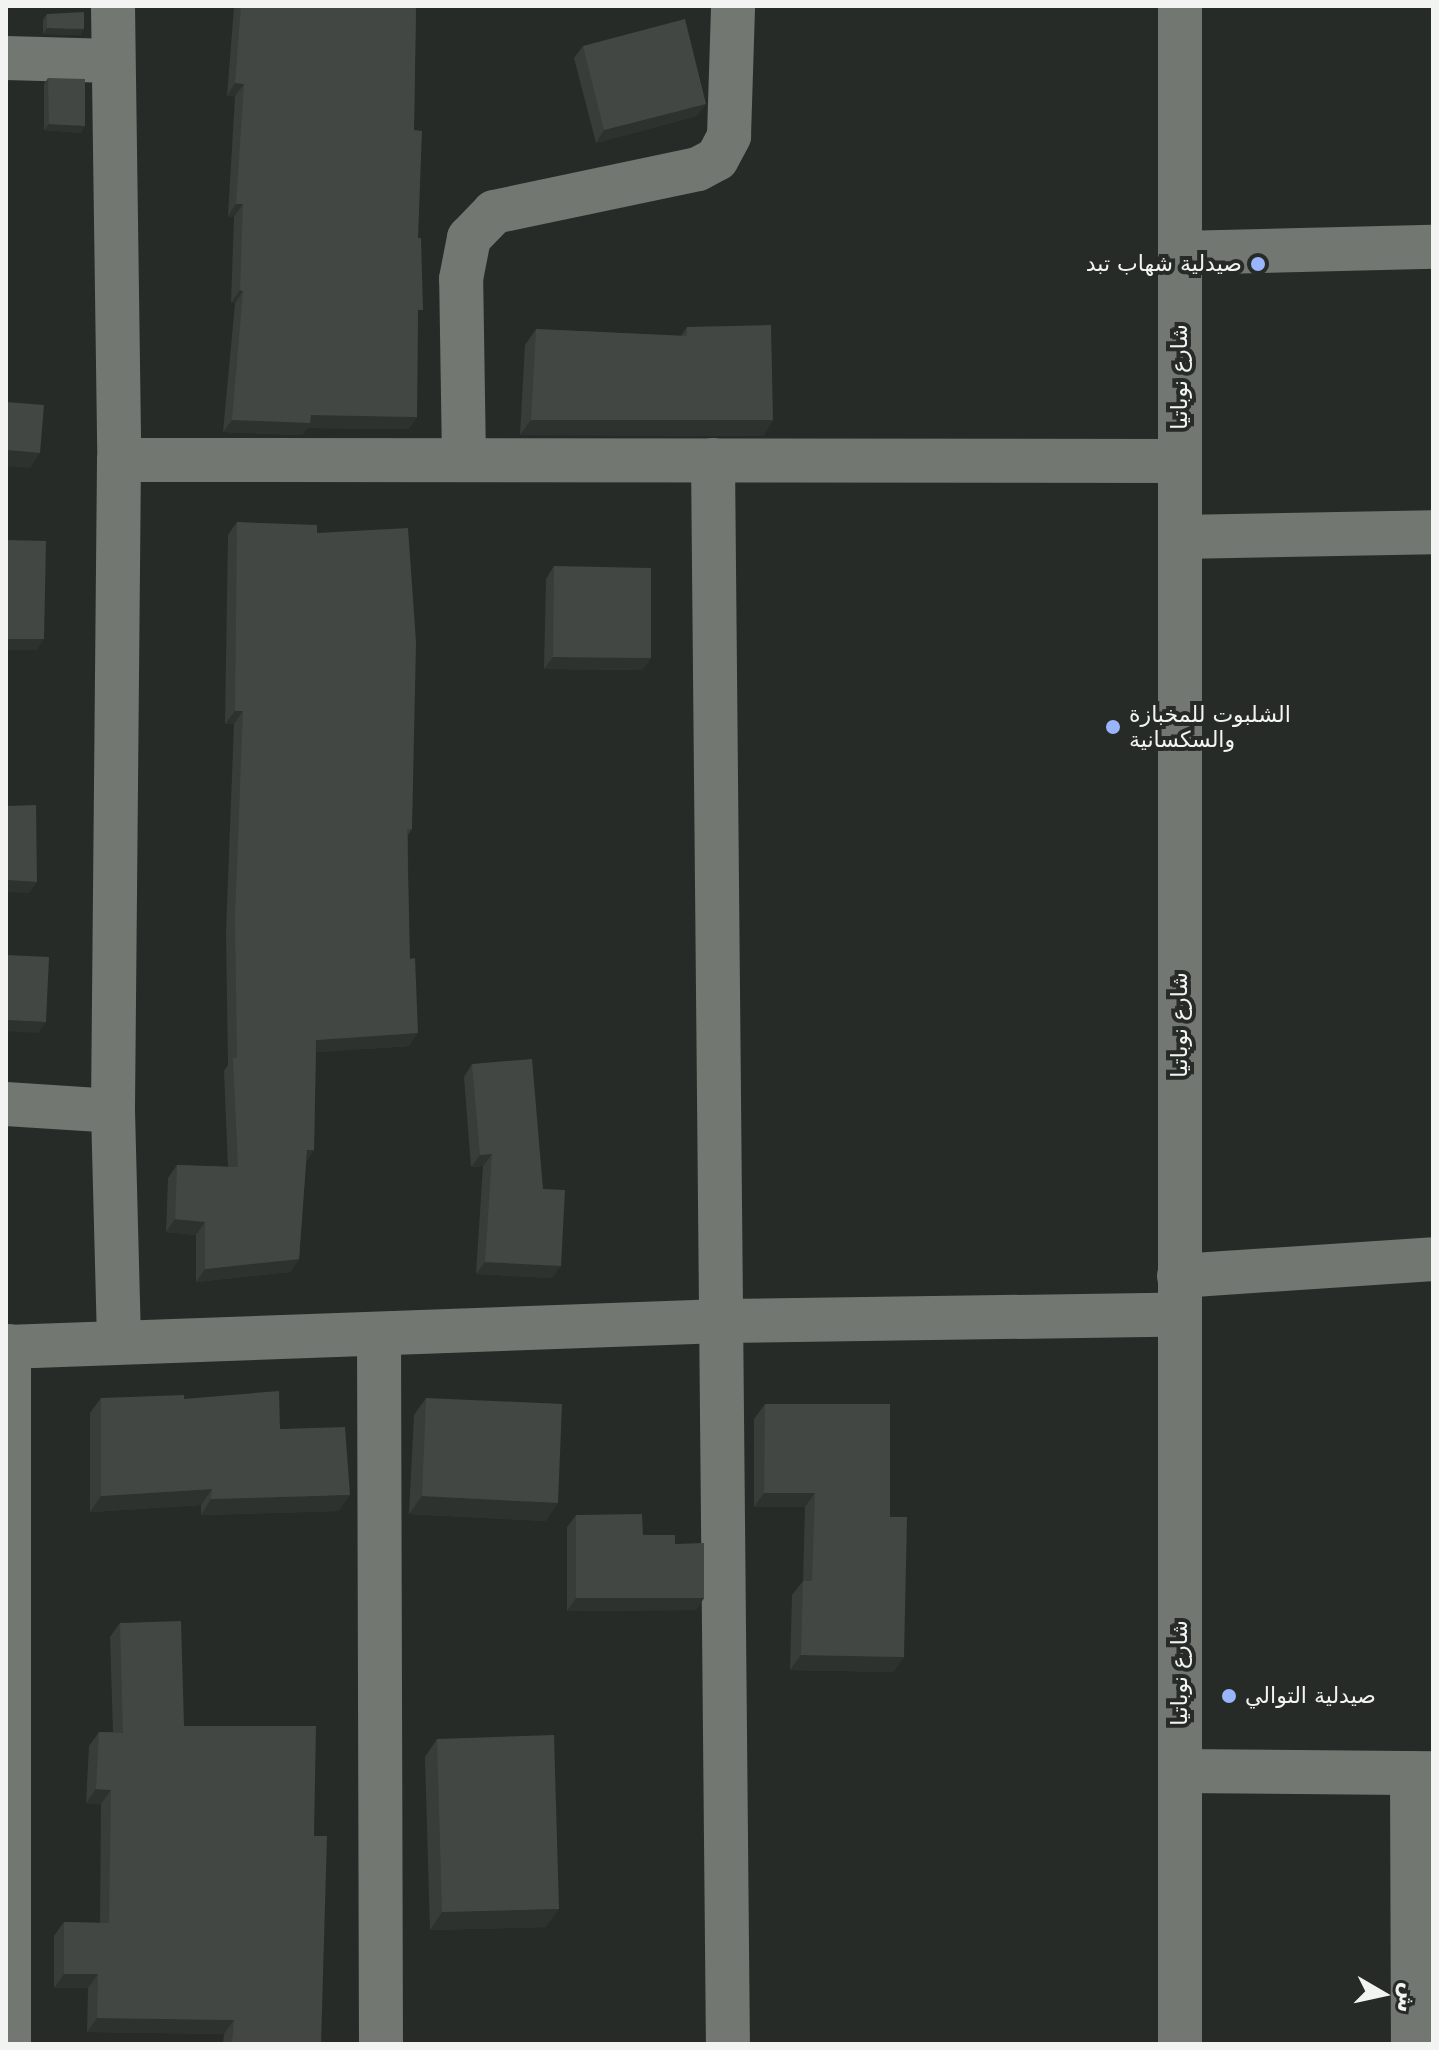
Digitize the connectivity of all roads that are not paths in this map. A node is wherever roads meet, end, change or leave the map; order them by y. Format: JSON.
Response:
{"nodes":[{"id":1,"x":113,"y":6,"type":"edge"},
{"id":2,"x":733,"y":6,"type":"edge"},
{"id":3,"x":1180,"y":6,"type":"edge"},
{"id":4,"x":6,"y":58,"type":"edge"},
{"id":5,"x":113,"y":61,"type":"junction"},
{"id":6,"x":1433,"y":247,"type":"edge"},
{"id":7,"x":1180,"y":253,"type":"junction"},
{"id":8,"x":119,"y":460,"type":"junction"},
{"id":9,"x":464,"y":460,"type":"junction"},
{"id":10,"x":713,"y":460,"type":"junction"},
{"id":11,"x":1180,"y":461,"type":"junction"},
{"id":12,"x":1433,"y":532,"type":"edge"},
{"id":13,"x":1180,"y":537,"type":"junction"},
{"id":14,"x":6,"y":1104,"type":"edge"},
{"id":15,"x":113,"y":1111,"type":"junction"},
{"id":16,"x":1433,"y":1259,"type":"edge"},
{"id":17,"x":1180,"y":1295,"type":"junction"},
{"id":18,"x":722,"y":1321,"type":"junction"},
{"id":19,"x":379,"y":1334,"type":"junction"},
{"id":20,"x":119,"y":1342,"type":"junction"},
{"id":21,"x":8,"y":1346,"type":"edge"},
{"id":22,"x":1180,"y":1771,"type":"junction"},
{"id":23,"x":1422,"y":1773,"type":"edge"},
{"id":24,"x":9,"y":2044,"type":"edge"},
{"id":25,"x":381,"y":2044,"type":"edge"},
{"id":26,"x":728,"y":2044,"type":"edge"},
{"id":27,"x":1180,"y":2044,"type":"edge"},
{"id":28,"x":1413,"y":2044,"type":"edge"}],
"edges":[{"from":1,"to":5,"type":"street"},
{"from":2,"to":9,"type":"street"},
{"from":3,"to":7,"type":"street","name":"شارع نوباتيا"},
{"from":4,"to":5,"type":"street"},
{"from":5,"to":8,"type":"street"},
{"from":6,"to":7,"type":"street"},
{"from":7,"to":11,"type":"street","name":"شارع نوباتيا"},
{"from":8,"to":9,"type":"street"},
{"from":8,"to":15,"type":"street"},
{"from":9,"to":10,"type":"street"},
{"from":10,"to":11,"type":"street"},
{"from":10,"to":18,"type":"street"},
{"from":11,"to":13,"type":"street","name":"شارع نوباتيا"},
{"from":12,"to":13,"type":"street"},
{"from":13,"to":17,"type":"street","name":"شارع نوباتيا"},
{"from":14,"to":15,"type":"street"},
{"from":15,"to":20,"type":"street"},
{"from":16,"to":17,"type":"street"},
{"from":17,"to":18,"type":"street"},
{"from":17,"to":22,"type":"street","name":"شارع نوباتيا"},
{"from":18,"to":19,"type":"street"},
{"from":18,"to":26,"type":"street"},
{"from":19,"to":20,"type":"street"},
{"from":19,"to":25,"type":"street"},
{"from":20,"to":21,"type":"street"},
{"from":21,"to":24,"type":"street"},
{"from":22,"to":23,"type":"street"},
{"from":22,"to":27,"type":"street","name":"شارع نوباتيا"},
{"from":23,"to":28,"type":"street"}]}
